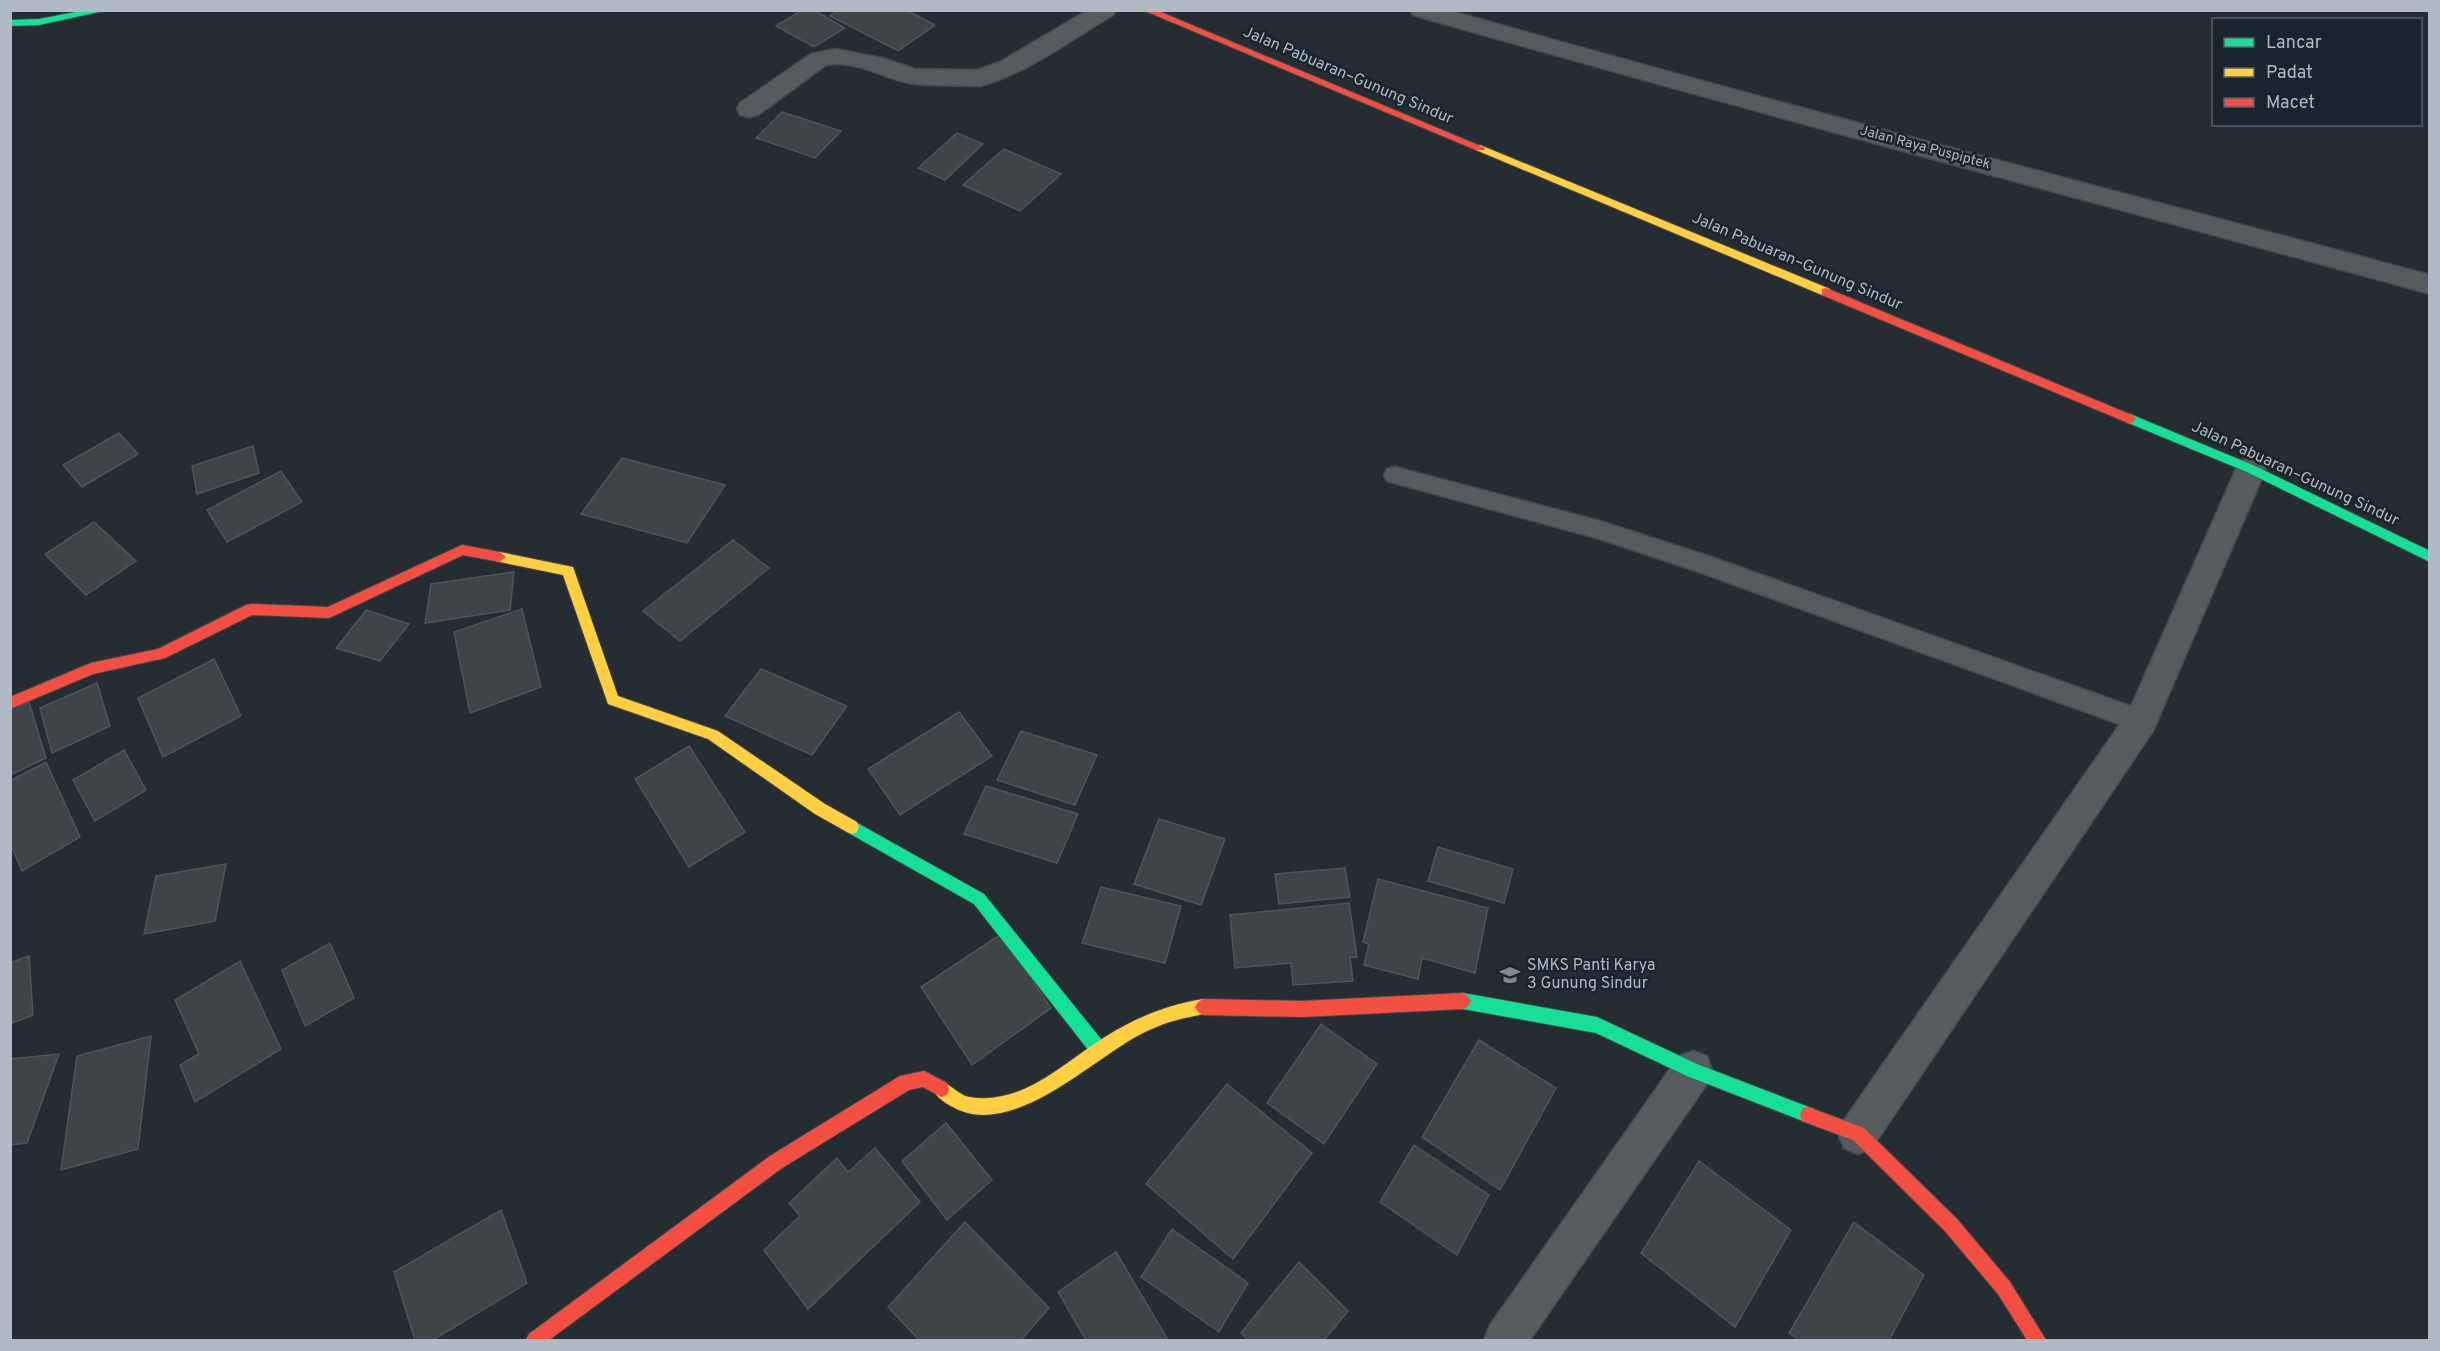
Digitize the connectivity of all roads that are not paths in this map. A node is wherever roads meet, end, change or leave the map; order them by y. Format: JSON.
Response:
{"nodes":[{"id":1,"x":104,"y":10,"type":"edge"},
{"id":2,"x":1105,"y":10,"type":"edge"},
{"id":3,"x":1147,"y":10,"type":"edge"},
{"id":4,"x":1421,"y":10,"type":"edge"},
{"id":5,"x":10,"y":23,"type":"edge"},
{"id":6,"x":749,"y":109,"type":"dead end"},
{"id":7,"x":2430,"y":285,"type":"edge"},
{"id":8,"x":2251,"y":469,"type":"junction"},
{"id":9,"x":1395,"y":475,"type":"dead end"},
{"id":10,"x":2430,"y":557,"type":"edge"},
{"id":11,"x":10,"y":703,"type":"edge"},
{"id":12,"x":2141,"y":721,"type":"junction"},
{"id":13,"x":1099,"y":1050,"type":"junction"},
{"id":14,"x":1693,"y":1070,"type":"junction"},
{"id":15,"x":1858,"y":1134,"type":"junction"},
{"id":16,"x":535,"y":1341,"type":"edge"},
{"id":17,"x":1505,"y":1341,"type":"edge"},
{"id":18,"x":2037,"y":1341,"type":"edge"}],
"edges":[{"from":1,"to":5,"type":"street"},
{"from":2,"to":6,"type":"street"},
{"from":3,"to":8,"type":"street","name":"Jalan Pabuaran–Gunung Sindur"},
{"from":4,"to":7,"type":"street","name":"Jalan Raya Puspiptek"},
{"from":8,"to":10,"type":"street","name":"Jalan Pabuaran–Gunung Sindur"},
{"from":8,"to":12,"type":"street"},
{"from":9,"to":12,"type":"lane"},
{"from":11,"to":13,"type":"street"},
{"from":12,"to":15,"type":"street"},
{"from":13,"to":14,"type":"street"},
{"from":13,"to":16,"type":"street"},
{"from":14,"to":15,"type":"street"},
{"from":14,"to":17,"type":"street"},
{"from":15,"to":18,"type":"street"}]}
